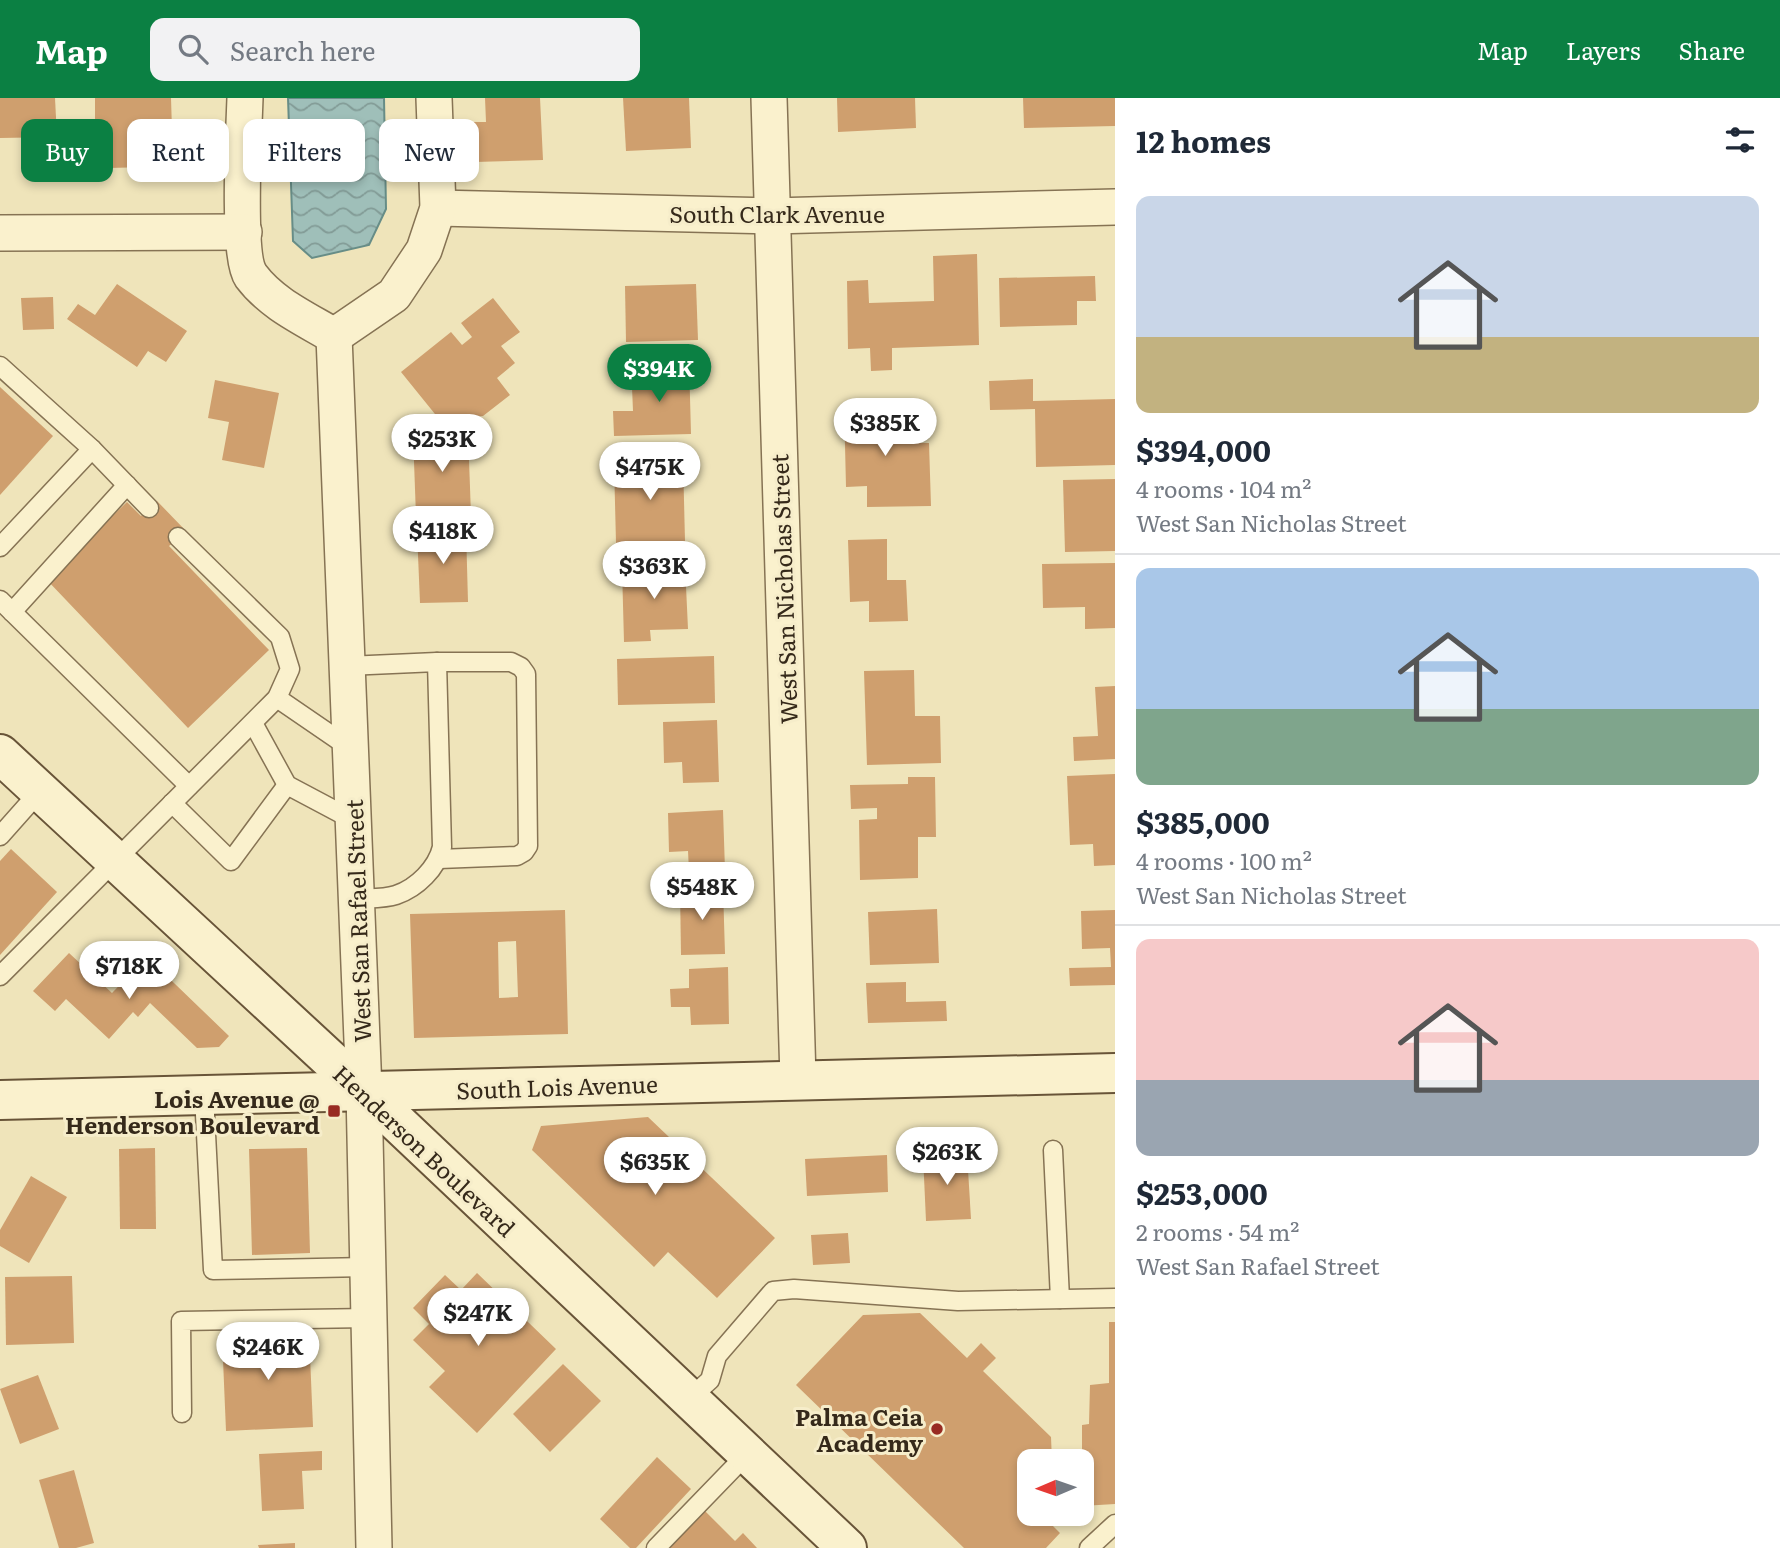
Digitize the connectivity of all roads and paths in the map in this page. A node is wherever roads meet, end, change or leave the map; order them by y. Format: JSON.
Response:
{"nodes":[{"id":1,"x":245,"y":98,"type":"edge"},
{"id":2,"x":434,"y":98,"type":"edge"},
{"id":3,"x":769,"y":98,"type":"edge"},
{"id":4,"x":1115,"y":207,"type":"edge"},
{"id":5,"x":438,"y":208,"type":"junction"},
{"id":6,"x":772,"y":216,"type":"junction"},
{"id":7,"x":244,"y":232,"type":"junction"},
{"id":8,"x":0,"y":233,"type":"edge"},
{"id":9,"x":334,"y":336,"type":"junction"},
{"id":10,"x":0,"y":366,"type":"edge"},
{"id":11,"x":92,"y":449,"type":"junction"},
{"id":12,"x":127,"y":485,"type":"junction"},
{"id":13,"x":149,"y":508,"type":"dead end"},
{"id":14,"x":178,"y":537,"type":"dead end"},
{"id":15,"x":0,"y":547,"type":"edge"},
{"id":16,"x":6,"y":606,"type":"edge"},
{"id":17,"x":437,"y":662,"type":"junction"},
{"id":18,"x":347,"y":666,"type":"junction"},
{"id":19,"x":277,"y":698,"type":"junction"},
{"id":20,"x":253,"y":723,"type":"junction"},
{"id":21,"x":350,"y":748,"type":"junction"},
{"id":22,"x":0,"y":754,"type":"edge"},
{"id":23,"x":287,"y":785,"type":"junction"},
{"id":24,"x":189,"y":786,"type":"junction"},
{"id":25,"x":40,"y":791,"type":"junction"},
{"id":26,"x":172,"y":803,"type":"junction"},
{"id":27,"x":353,"y":820,"type":"junction"},
{"id":28,"x":0,"y":836,"type":"edge"},
{"id":29,"x":439,"y":859,"type":"junction"},
{"id":30,"x":114,"y":860,"type":"junction"},
{"id":31,"x":356,"y":899,"type":"junction"},
{"id":32,"x":0,"y":976,"type":"edge"},
{"id":33,"x":1115,"y":1073,"type":"edge"},
{"id":34,"x":798,"y":1079,"type":"junction"},
{"id":35,"x":364,"y":1091,"type":"junction"},
{"id":36,"x":204,"y":1095,"type":"junction"},
{"id":37,"x":0,"y":1100,"type":"edge"},
{"id":38,"x":1053,"y":1150,"type":"dead end"},
{"id":39,"x":367,"y":1267,"type":"junction"},
{"id":40,"x":1115,"y":1298,"type":"edge"},
{"id":41,"x":1060,"y":1299,"type":"junction"},
{"id":42,"x":369,"y":1318,"type":"junction"},
{"id":43,"x":689,"y":1399,"type":"junction"},
{"id":44,"x":182,"y":1413,"type":"dead end"},
{"id":45,"x":747,"y":1454,"type":"junction"},
{"id":46,"x":1115,"y":1524,"type":"edge"},
{"id":47,"x":831,"y":1543,"type":"edge"},
{"id":48,"x":374,"y":1548,"type":"edge"},
{"id":49,"x":656,"y":1548,"type":"edge"},
{"id":50,"x":1089,"y":1548,"type":"edge"}],
"edges":[{"from":1,"to":7,"type":"street"},
{"from":2,"to":5,"type":"street"},
{"from":3,"to":6,"type":"street","name":"West San Nicholas Street"},
{"from":4,"to":6,"type":"street","name":"South Clark Avenue"},
{"from":5,"to":6,"type":"street","name":"South Clark Avenue"},
{"from":5,"to":9,"type":"street"},
{"from":6,"to":34,"type":"street","name":"West San Nicholas Street"},
{"from":7,"to":8,"type":"street"},
{"from":7,"to":9,"type":"street"},
{"from":9,"to":18,"type":"street","name":"West San Rafael Street"},
{"from":10,"to":11,"type":"lane"},
{"from":11,"to":12,"type":"lane"},
{"from":11,"to":15,"type":"lane"},
{"from":12,"to":13,"type":"lane"},
{"from":12,"to":16,"type":"lane"},
{"from":14,"to":19,"type":"lane"},
{"from":16,"to":24,"type":"lane"},
{"from":17,"to":18,"type":"lane"},
{"from":17,"to":29,"type":"lane"},
{"from":17,"to":29,"type":"lane"},
{"from":18,"to":21,"type":"street","name":"West San Rafael Street"},
{"from":19,"to":20,"type":"lane"},
{"from":19,"to":21,"type":"lane"},
{"from":20,"to":23,"type":"lane"},
{"from":20,"to":24,"type":"lane"},
{"from":21,"to":27,"type":"street","name":"West San Rafael Street"},
{"from":22,"to":25,"type":"main road","name":"Henderson Boulevard"},
{"from":23,"to":26,"type":"lane"},
{"from":23,"to":27,"type":"lane"},
{"from":24,"to":26,"type":"lane"},
{"from":25,"to":28,"type":"lane"},
{"from":25,"to":30,"type":"main road","name":"Henderson Boulevard"},
{"from":26,"to":30,"type":"lane"},
{"from":27,"to":31,"type":"street","name":"West San Rafael Street"},
{"from":29,"to":31,"type":"lane"},
{"from":30,"to":32,"type":"lane"},
{"from":30,"to":35,"type":"main road","name":"Henderson Boulevard"},
{"from":31,"to":35,"type":"street","name":"West San Rafael Street"},
{"from":33,"to":34,"type":"main road","name":"South Lois Avenue"},
{"from":34,"to":35,"type":"main road","name":"South Lois Avenue"},
{"from":35,"to":36,"type":"main road","name":"South Lois Avenue"},
{"from":35,"to":39,"type":"street","name":"West San Rafael Street"},
{"from":35,"to":43,"type":"main road","name":"Henderson Boulevard"},
{"from":36,"to":37,"type":"main road","name":"South Lois Avenue"},
{"from":36,"to":39,"type":"lane"},
{"from":38,"to":41,"type":"lane"},
{"from":39,"to":42,"type":"street","name":"West San Rafael Street"},
{"from":40,"to":41,"type":"lane"},
{"from":41,"to":43,"type":"lane"},
{"from":42,"to":44,"type":"lane"},
{"from":42,"to":48,"type":"street","name":"West San Rafael Street"},
{"from":43,"to":45,"type":"main road","name":"Henderson Boulevard"},
{"from":45,"to":47,"type":"main road","name":"Henderson Boulevard"},
{"from":45,"to":49,"type":"lane"},
{"from":46,"to":50,"type":"lane"}]}
